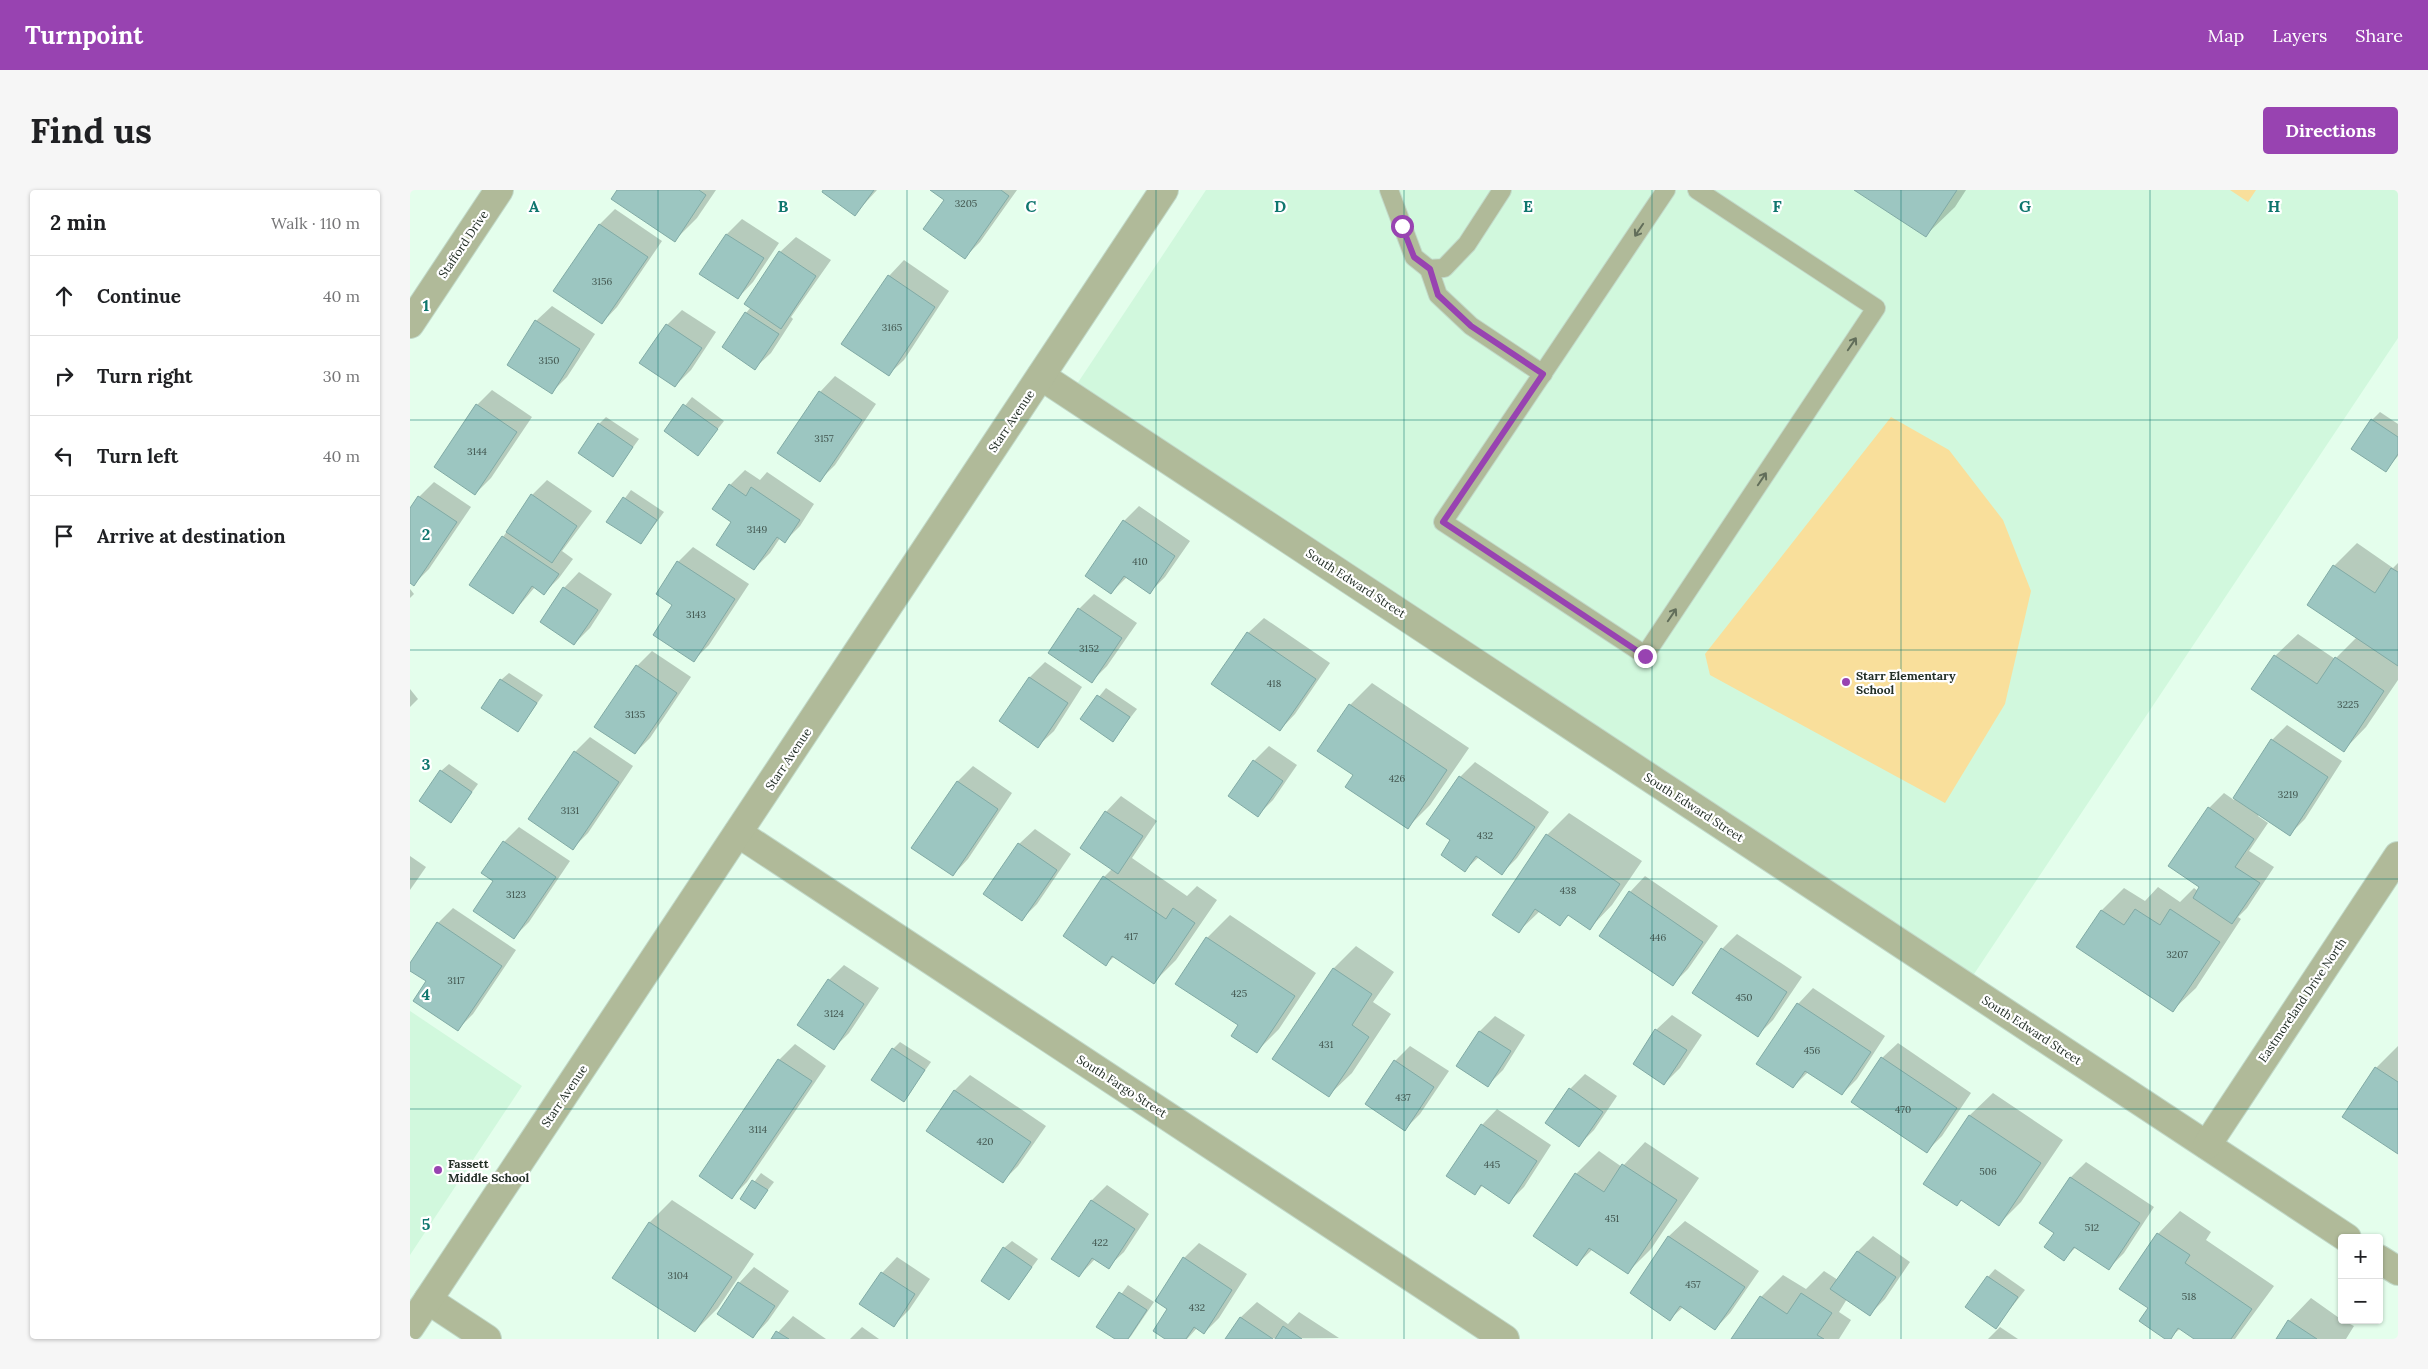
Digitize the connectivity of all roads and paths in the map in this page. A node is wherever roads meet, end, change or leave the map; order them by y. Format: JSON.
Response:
{"nodes":[{"id":1,"x":498,"y":190,"type":"edge"},
{"id":2,"x":1164,"y":190,"type":"edge"},
{"id":3,"x":1389,"y":190,"type":"edge"},
{"id":4,"x":1502,"y":190,"type":"edge"},
{"id":5,"x":1666,"y":190,"type":"edge"},
{"id":6,"x":1697,"y":190,"type":"edge"},
{"id":7,"x":1430,"y":269,"type":"junction"},
{"id":8,"x":410,"y":324,"type":"edge"},
{"id":9,"x":1543,"y":374,"type":"junction"},
{"id":10,"x":1041,"y":376,"type":"junction"},
{"id":11,"x":738,"y":833,"type":"junction"},
{"id":12,"x":2398,"y":856,"type":"edge"},
{"id":13,"x":2207,"y":1145,"type":"junction"},
{"id":14,"x":2342,"y":1234,"type":"edge"},
{"id":15,"x":2383,"y":1262,"type":"edge"},
{"id":16,"x":2398,"y":1271,"type":"edge"},
{"id":17,"x":428,"y":1300,"type":"junction"},
{"id":18,"x":410,"y":1327,"type":"edge"},
{"id":19,"x":487,"y":1339,"type":"edge"},
{"id":20,"x":1505,"y":1339,"type":"edge"}],
"edges":[{"from":1,"to":8,"type":"street","name":"Stafford Drive"},
{"from":2,"to":10,"type":"street","name":"Starr Avenue"},
{"from":3,"to":7,"type":"lane"},
{"from":4,"to":7,"type":"lane"},
{"from":5,"to":9,"type":"lane","one_way":true},
{"from":9,"to":6,"type":"lane","one_way":true},
{"from":7,"to":9,"type":"lane"},
{"from":10,"to":11,"type":"street","name":"Starr Avenue"},
{"from":10,"to":13,"type":"street","name":"South Edward Street"},
{"from":11,"to":17,"type":"street","name":"Starr Avenue"},
{"from":11,"to":20,"type":"street","name":"South Fargo Street"},
{"from":12,"to":13,"type":"street","name":"Eastmoreland Drive North"},
{"from":13,"to":14,"type":"street","name":"South Edward Street"},
{"from":15,"to":16,"type":"street"},
{"from":17,"to":18,"type":"street","name":"Starr Avenue"},
{"from":17,"to":19,"type":"street"}]}
